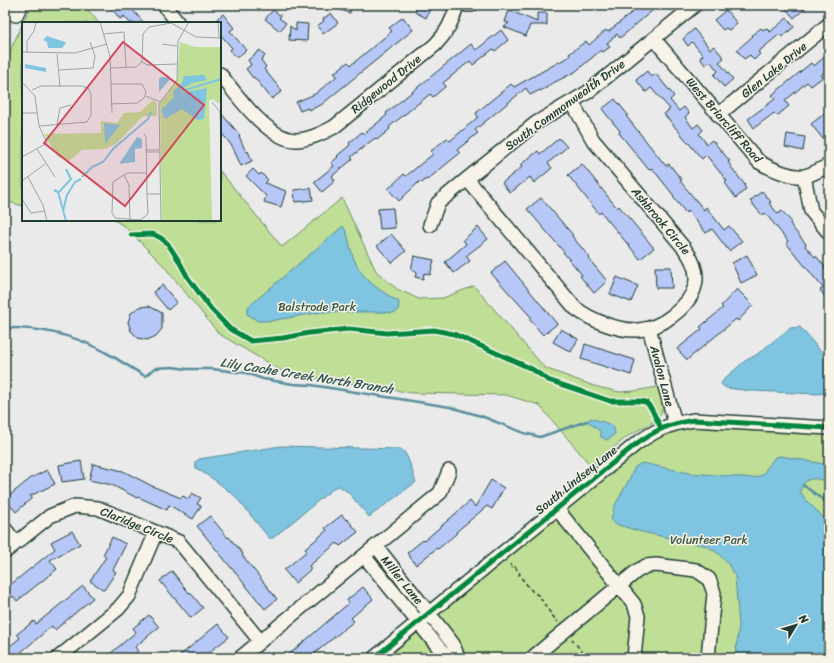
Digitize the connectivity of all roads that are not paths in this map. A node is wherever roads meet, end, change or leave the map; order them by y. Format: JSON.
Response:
{"nodes":[{"id":1,"x":164,"y":5,"type":"edge"},
{"id":2,"x":457,"y":5,"type":"edge"},
{"id":3,"x":467,"y":5,"type":"edge"},
{"id":4,"x":470,"y":5,"type":"edge"},
{"id":5,"x":695,"y":5,"type":"edge"},
{"id":6,"x":177,"y":22,"type":"edge"},
{"id":7,"x":829,"y":24,"type":"edge"},
{"id":8,"x":654,"y":39,"type":"junction"},
{"id":9,"x":221,"y":75,"type":"edge"},
{"id":10,"x":572,"y":102,"type":"junction"},
{"id":11,"x":718,"y":115,"type":"junction"},
{"id":12,"x":829,"y":165,"type":"edge"},
{"id":13,"x":804,"y":176,"type":"junction"},
{"id":14,"x":467,"y":179,"type":"junction"},
{"id":15,"x":430,"y":225,"type":"dead end"},
{"id":16,"x":829,"y":233,"type":"edge"},
{"id":17,"x":649,"y":328,"type":"junction"},
{"id":18,"x":675,"y":423,"type":"junction"},
{"id":19,"x":829,"y":428,"type":"edge"},
{"id":20,"x":449,"y":471,"type":"dead end"},
{"id":21,"x":557,"y":508,"type":"junction"},
{"id":22,"x":5,"y":529,"type":"edge"},
{"id":23,"x":156,"y":532,"type":"junction"},
{"id":24,"x":16,"y":543,"type":"junction"},
{"id":25,"x":376,"y":546,"type":"junction"},
{"id":26,"x":5,"y":552,"type":"edge"},
{"id":27,"x":364,"y":556,"type":"junction"},
{"id":28,"x":620,"y":585,"type":"junction"},
{"id":29,"x":429,"y":613,"type":"junction"},
{"id":30,"x":417,"y":623,"type":"junction"},
{"id":31,"x":260,"y":642,"type":"junction"},
{"id":32,"x":58,"y":658,"type":"edge"},
{"id":33,"x":240,"y":658,"type":"edge"},
{"id":34,"x":374,"y":658,"type":"edge"},
{"id":35,"x":454,"y":658,"type":"edge"},
{"id":36,"x":458,"y":658,"type":"edge"},
{"id":37,"x":532,"y":658,"type":"edge"},
{"id":38,"x":634,"y":658,"type":"edge"},
{"id":39,"x":708,"y":658,"type":"edge"}],
"edges":[{"from":1,"to":6,"type":"street"},
{"from":2,"to":9,"type":"street","name":"Ridgewood Drive"},
{"from":3,"to":4,"type":"street"},
{"from":5,"to":8,"type":"street","name":"South Commonwealth Drive"},
{"from":7,"to":11,"type":"street","name":"Glen Lake Drive"},
{"from":8,"to":10,"type":"street","name":"South Commonwealth Drive"},
{"from":8,"to":11,"type":"street","name":"West Briarcliff Road"},
{"from":10,"to":14,"type":"street","name":"South Commonwealth Drive"},
{"from":10,"to":17,"type":"street","name":"Ashbrook Circle"},
{"from":11,"to":13,"type":"street","name":"West Briarcliff Road"},
{"from":12,"to":13,"type":"street","name":"West Briarcliff Road"},
{"from":13,"to":16,"type":"street"},
{"from":14,"to":15,"type":"street","name":"South Commonwealth Drive"},
{"from":14,"to":17,"type":"street","name":"Ashbrook Circle"},
{"from":17,"to":18,"type":"street","name":"Avalon Lane"},
{"from":18,"to":19,"type":"street","name":"South Lindsey Lane"},
{"from":18,"to":21,"type":"street","name":"South Lindsey Lane"},
{"from":20,"to":25,"type":"street"},
{"from":21,"to":28,"type":"street"},
{"from":21,"to":29,"type":"street","name":"South Lindsey Lane"},
{"from":22,"to":24,"type":"street"},
{"from":23,"to":24,"type":"street","name":"Claridge Circle"},
{"from":23,"to":31,"type":"street","name":"Claridge Circle"},
{"from":23,"to":32,"type":"street"},
{"from":24,"to":26,"type":"street","name":"Claridge Circle"},
{"from":25,"to":27,"type":"street"},
{"from":25,"to":29,"type":"street","name":"Miller Lane"},
{"from":27,"to":30,"type":"street","name":"Miller Lane"},
{"from":27,"to":31,"type":"street"},
{"from":28,"to":37,"type":"street"},
{"from":28,"to":38,"type":"street"},
{"from":28,"to":39,"type":"street"},
{"from":29,"to":30,"type":"street","name":"South Lindsey Lane"},
{"from":29,"to":36,"type":"street","name":"Miller Lane"},
{"from":30,"to":34,"type":"street","name":"South Lindsey Lane"},
{"from":30,"to":35,"type":"street","name":"Miller Lane"},
{"from":31,"to":33,"type":"street"}]}
